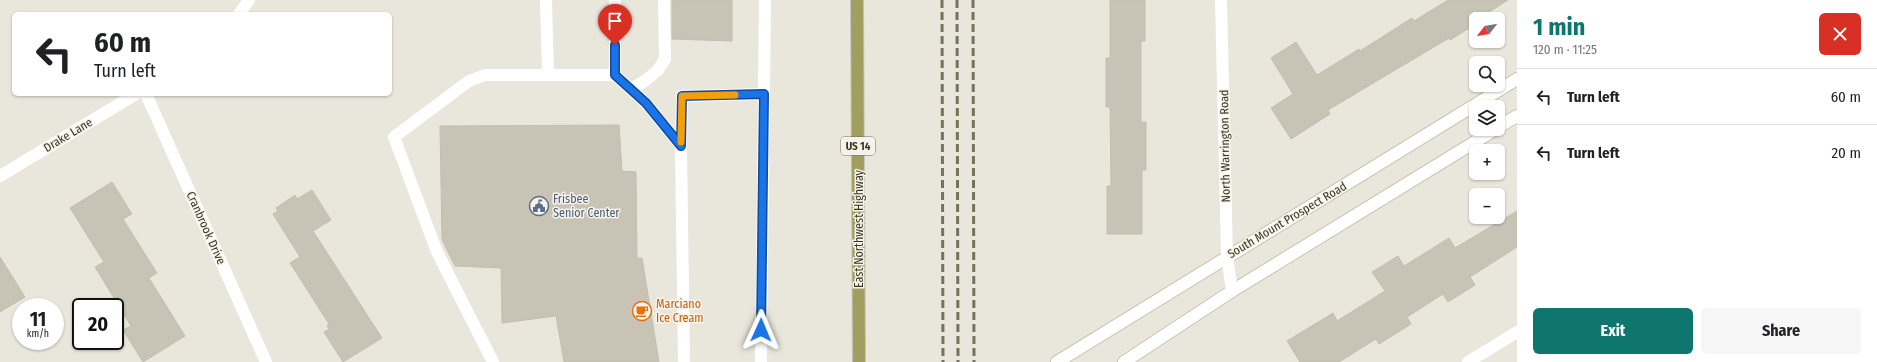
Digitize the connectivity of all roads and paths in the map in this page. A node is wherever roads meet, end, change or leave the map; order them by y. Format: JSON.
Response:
{"nodes":[{"id":1,"x":249,"y":0,"type":"edge"},
{"id":2,"x":546,"y":0,"type":"edge"},
{"id":3,"x":615,"y":0,"type":"edge"},
{"id":4,"x":664,"y":0,"type":"edge"},
{"id":5,"x":765,"y":0,"type":"edge"},
{"id":6,"x":858,"y":0,"type":"edge"},
{"id":7,"x":1221,"y":0,"type":"edge"},
{"id":8,"x":240,"y":12,"type":"edge"},
{"id":9,"x":548,"y":75,"type":"junction"},
{"id":10,"x":615,"y":75,"type":"junction"},
{"id":11,"x":1517,"y":79,"type":"edge"},
{"id":12,"x":631,"y":89,"type":"junction"},
{"id":13,"x":764,"y":94,"type":"junction"},
{"id":14,"x":133,"y":96,"type":"edge"},
{"id":15,"x":147,"y":96,"type":"edge"},
{"id":16,"x":1517,"y":116,"type":"edge"},
{"id":17,"x":1505,"y":123,"type":"edge"},
{"id":18,"x":1484,"y":136,"type":"edge"},
{"id":19,"x":681,"y":146,"type":"junction"},
{"id":20,"x":0,"y":176,"type":"edge"},
{"id":21,"x":1227,"y":256,"type":"junction"},
{"id":22,"x":1232,"y":291,"type":"junction"},
{"id":23,"x":1517,"y":332,"type":"edge"},
{"id":24,"x":266,"y":362,"type":"edge"},
{"id":25,"x":493,"y":362,"type":"edge"},
{"id":26,"x":684,"y":362,"type":"edge"},
{"id":27,"x":761,"y":362,"type":"edge"},
{"id":28,"x":859,"y":362,"type":"edge"},
{"id":29,"x":1057,"y":362,"type":"edge"},
{"id":30,"x":1124,"y":362,"type":"edge"},
{"id":31,"x":1468,"y":362,"type":"edge"}],
"edges":[{"from":1,"to":8,"type":"main road"},
{"from":2,"to":9,"type":"main road"},
{"from":3,"to":10,"type":"main road"},
{"from":4,"to":12,"type":"main road"},
{"from":5,"to":13,"type":"main road"},
{"from":6,"to":28,"type":"main road","name":"East Northwest Highway","number":"US 14"},
{"from":7,"to":21,"type":"main road","name":"North Warrington Road"},
{"from":9,"to":10,"type":"main road"},
{"from":9,"to":25,"type":"main road"},
{"from":10,"to":12,"type":"main road"},
{"from":11,"to":21,"type":"main road","name":"South Mount Prospect Road"},
{"from":12,"to":19,"type":"main road"},
{"from":13,"to":19,"type":"main road"},
{"from":13,"to":27,"type":"main road"},
{"from":14,"to":20,"type":"main road","name":"Drake Lane"},
{"from":15,"to":24,"type":"main road","name":"Cranbrook Drive"},
{"from":16,"to":17,"type":"main road"},
{"from":18,"to":22,"type":"main road"},
{"from":19,"to":26,"type":"main road"},
{"from":21,"to":22,"type":"main road","name":"North Warrington Road"},
{"from":21,"to":29,"type":"main road","name":"South Mount Prospect Road"},
{"from":22,"to":30,"type":"main road"},
{"from":23,"to":31,"type":"main road"}]}
